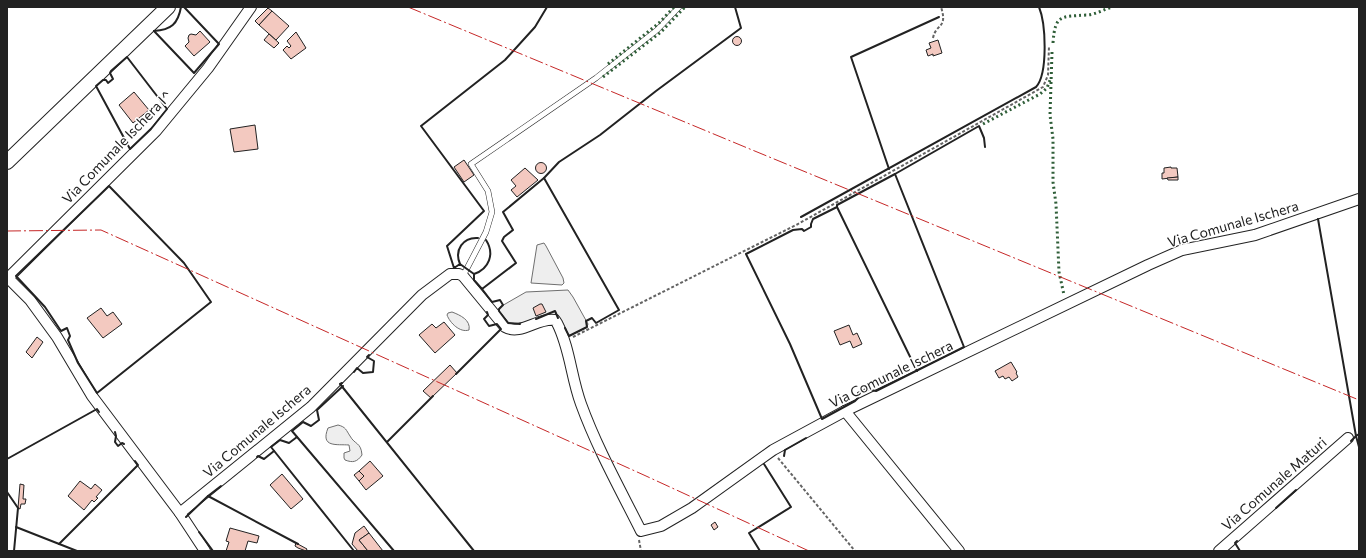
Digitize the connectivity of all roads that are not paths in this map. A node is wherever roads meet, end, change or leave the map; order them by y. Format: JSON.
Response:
{"nodes":[{"id":1,"x":168,"y":7,"type":"edge"},
{"id":2,"x":251,"y":7,"type":"edge"},
{"id":3,"x":679,"y":7,"type":"edge"},
{"id":4,"x":7,"y":162,"type":"edge"},
{"id":5,"x":1359,"y":199,"type":"edge"},
{"id":6,"x":463,"y":276,"type":"junction"},
{"id":7,"x":8,"y":279,"type":"edge"},
{"id":8,"x":845,"y":410,"type":"junction"},
{"id":9,"x":1348,"y":438,"type":"dead end"},
{"id":10,"x":180,"y":513,"type":"junction"},
{"id":11,"x":205,"y":551,"type":"edge"},
{"id":12,"x":959,"y":551,"type":"edge"},
{"id":13,"x":1219,"y":551,"type":"edge"}],
"edges":[{"from":1,"to":4,"type":"main road"},
{"from":2,"to":7,"type":"street","name":"Via Comunale Ischera I^"},
{"from":3,"to":6,"type":"lane"},
{"from":5,"to":8,"type":"street","name":"Via Comunale Ischera"},
{"from":6,"to":8,"type":"street","name":"Via Comunale Ischera"},
{"from":6,"to":10,"type":"street","name":"Via Comunale Ischera"},
{"from":7,"to":10,"type":"street"},
{"from":8,"to":12,"type":"street"},
{"from":9,"to":13,"type":"street","name":"Via Comunale Maturi"},
{"from":10,"to":11,"type":"street"}]}
